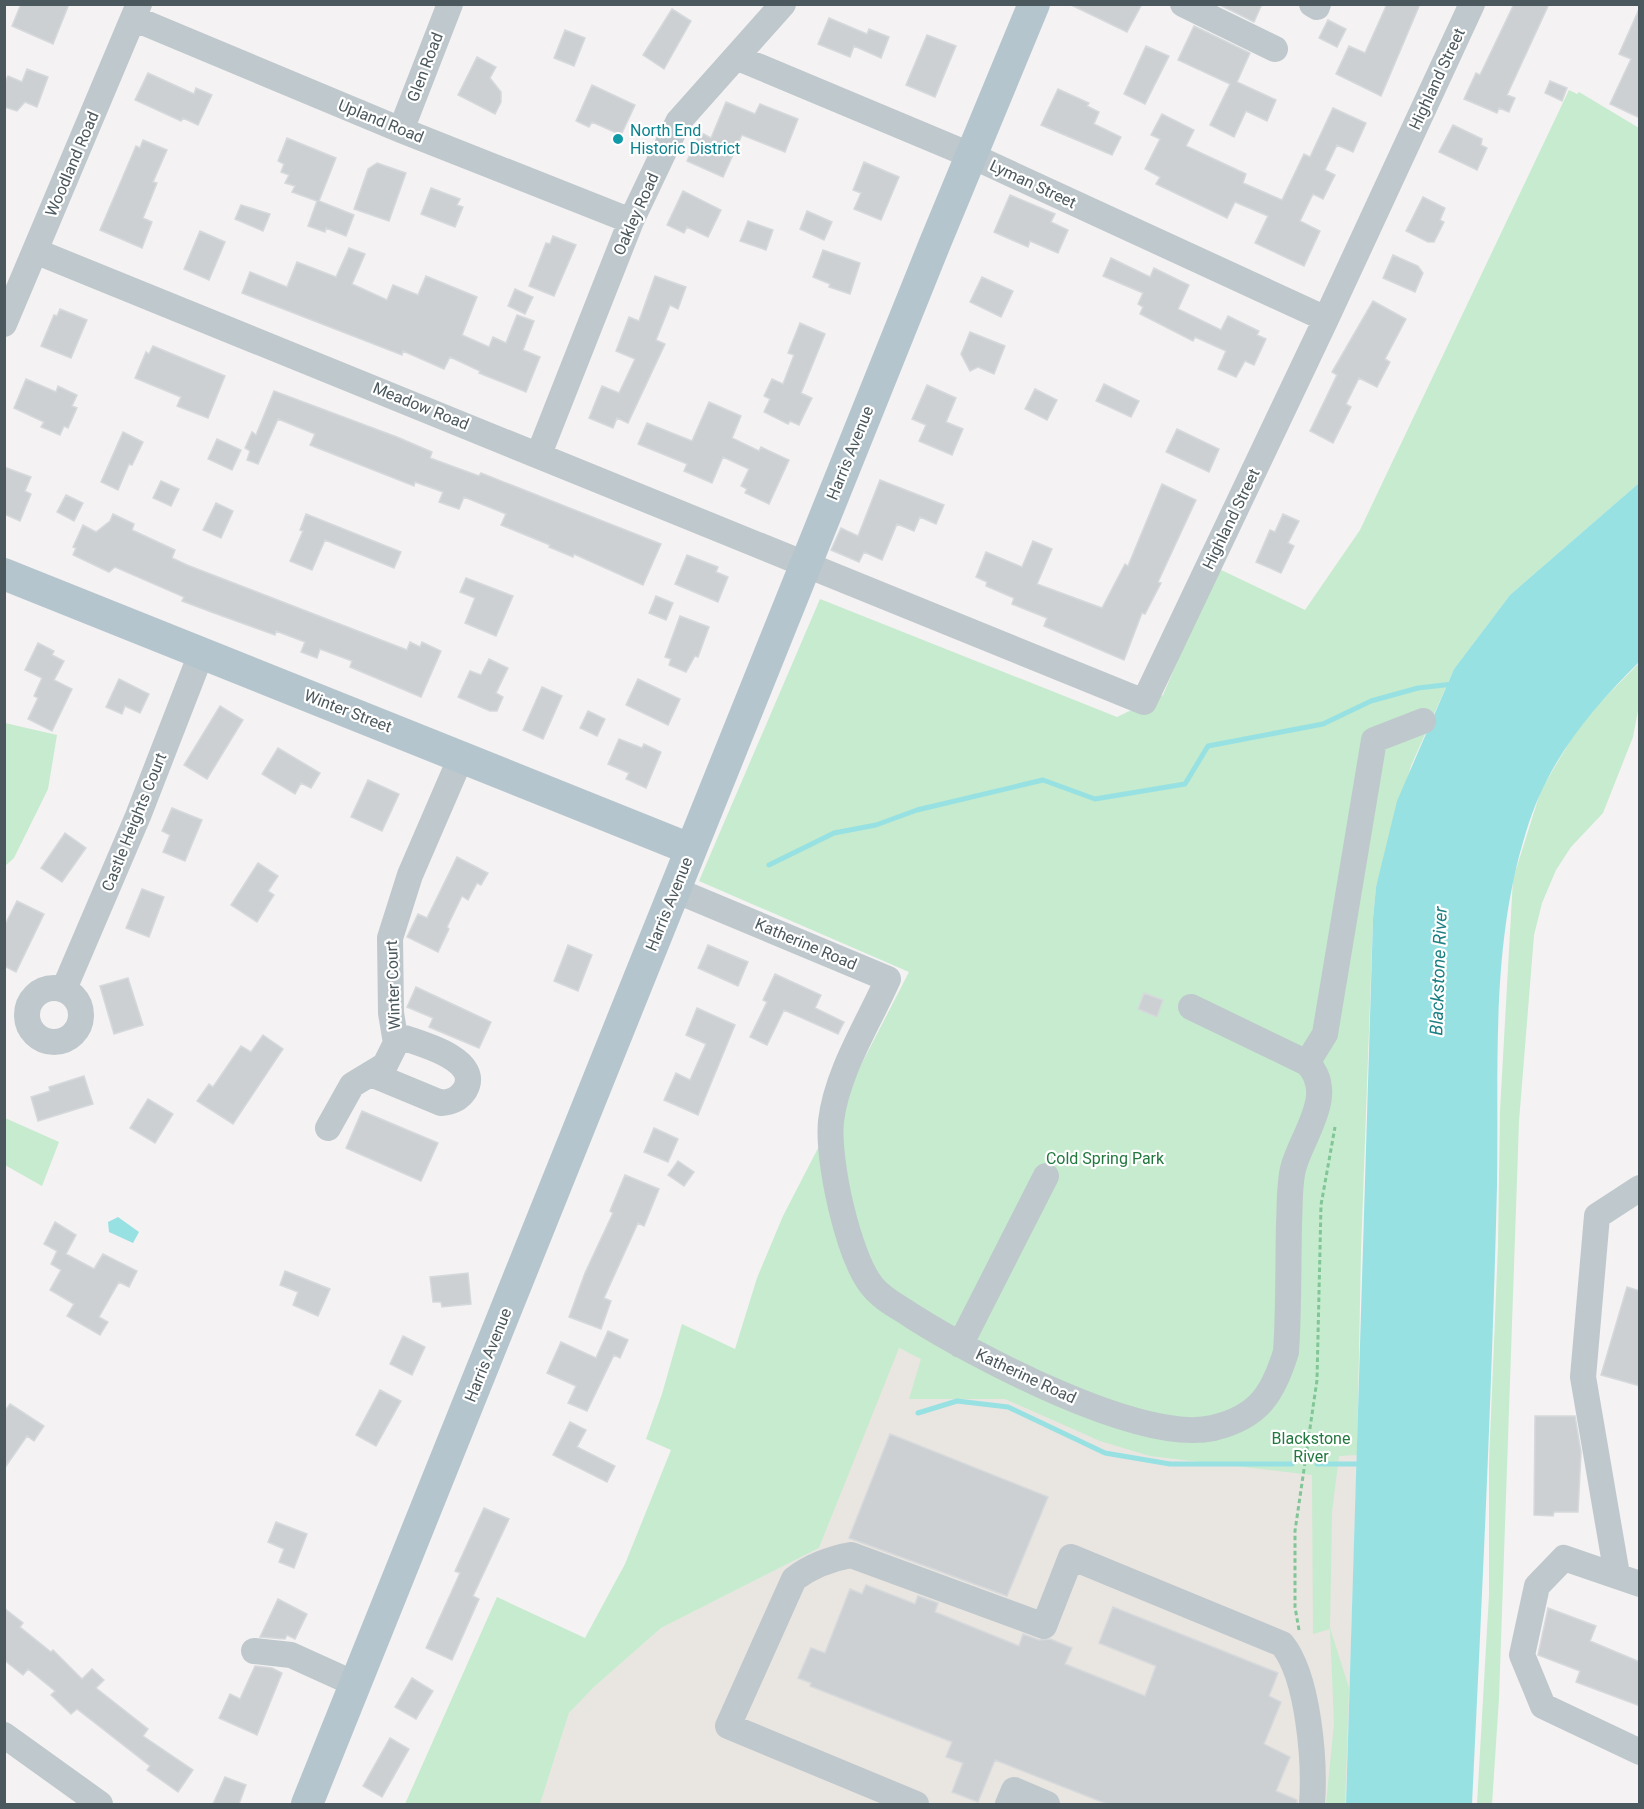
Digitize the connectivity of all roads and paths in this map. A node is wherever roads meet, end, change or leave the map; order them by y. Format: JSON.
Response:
{"nodes":[{"id":1,"x":450,"y":4,"type":"edge"},
{"id":2,"x":783,"y":4,"type":"edge"},
{"id":3,"x":1034,"y":4,"type":"edge"},
{"id":4,"x":1183,"y":4,"type":"edge"},
{"id":5,"x":1312,"y":4,"type":"edge"},
{"id":6,"x":1318,"y":4,"type":"edge"},
{"id":7,"x":1472,"y":4,"type":"edge"},
{"id":8,"x":136,"y":11,"type":"edge"},
{"id":9,"x":1275,"y":49,"type":"dead end"},
{"id":10,"x":736,"y":57,"type":"junction"},
{"id":11,"x":401,"y":130,"type":"junction"},
{"id":12,"x":970,"y":155,"type":"junction"},
{"id":13,"x":631,"y":221,"type":"junction"},
{"id":14,"x":35,"y":250,"type":"junction"},
{"id":15,"x":1326,"y":319,"type":"junction"},
{"id":16,"x":4,"y":324,"type":"edge"},
{"id":17,"x":539,"y":454,"type":"junction"},
{"id":18,"x":806,"y":563,"type":"junction"},
{"id":19,"x":4,"y":574,"type":"edge"},
{"id":20,"x":201,"y":654,"type":"junction"},
{"id":21,"x":1424,"y":721,"type":"dead end"},
{"id":22,"x":461,"y":757,"type":"junction"},
{"id":23,"x":690,"y":849,"type":"junction"},
{"id":24,"x":675,"y":890,"type":"junction"},
{"id":25,"x":64,"y":989,"type":"dead end"},
{"id":26,"x":1191,"y":1007,"type":"dead end"},
{"id":27,"x":395,"y":1035,"type":"junction"},
{"id":28,"x":1307,"y":1063,"type":"junction"},
{"id":29,"x":371,"y":1074,"type":"junction"},
{"id":30,"x":1335,"y":1120,"type":"dead end"},
{"id":31,"x":328,"y":1128,"type":"dead end"},
{"id":32,"x":1046,"y":1176,"type":"dead end"},
{"id":33,"x":1640,"y":1188,"type":"edge"},
{"id":34,"x":960,"y":1345,"type":"junction"},
{"id":35,"x":1628,"y":1580,"type":"edge"},
{"id":36,"x":1300,"y":1633,"type":"dead end"},
{"id":37,"x":254,"y":1651,"type":"dead end"},
{"id":38,"x":355,"y":1684,"type":"junction"},
{"id":39,"x":4,"y":1735,"type":"edge"},
{"id":40,"x":1640,"y":1752,"type":"edge"},
{"id":41,"x":100,"y":1804,"type":"edge"},
{"id":42,"x":307,"y":1804,"type":"edge"},
{"id":43,"x":916,"y":1804,"type":"edge"},
{"id":44,"x":1008,"y":1804,"type":"edge"},
{"id":45,"x":1047,"y":1804,"type":"edge"},
{"id":46,"x":1312,"y":1804,"type":"edge"}],
"edges":[{"from":1,"to":11,"type":"street","name":"Glen Road"},
{"from":2,"to":10,"type":"street","name":"Oakley Road"},
{"from":3,"to":12,"type":"main road","name":"Harris Avenue"},
{"from":4,"to":9,"type":"street"},
{"from":5,"to":6,"type":"street"},
{"from":7,"to":15,"type":"street","name":"Highland Street"},
{"from":8,"to":11,"type":"street","name":"Upland Road"},
{"from":8,"to":14,"type":"street","name":"Woodland Road"},
{"from":10,"to":12,"type":"street","name":"Lyman Street"},
{"from":10,"to":13,"type":"street","name":"Oakley Road"},
{"from":11,"to":13,"type":"street","name":"Upland Road"},
{"from":12,"to":15,"type":"street","name":"Lyman Street"},
{"from":12,"to":18,"type":"main road","name":"Harris Avenue"},
{"from":13,"to":17,"type":"street","name":"Oakley Road"},
{"from":14,"to":16,"type":"street","name":"Woodland Road"},
{"from":14,"to":17,"type":"street","name":"Meadow Road"},
{"from":15,"to":18,"type":"street","name":"Highland Street"},
{"from":17,"to":18,"type":"street","name":"Meadow Road"},
{"from":18,"to":23,"type":"main road","name":"Harris Avenue"},
{"from":19,"to":20,"type":"main road","name":"Winter Street"},
{"from":20,"to":22,"type":"main road","name":"Winter Street"},
{"from":20,"to":25,"type":"street","name":"Castle Heights Court"},
{"from":21,"to":28,"type":"street"},
{"from":22,"to":23,"type":"main road","name":"Winter Street"},
{"from":22,"to":27,"type":"street","name":"Winter Court"},
{"from":23,"to":24,"type":"main road","name":"Harris Avenue"},
{"from":24,"to":34,"type":"street","name":"Katherine Road"},
{"from":24,"to":38,"type":"main road","name":"Harris Avenue"},
{"from":26,"to":28,"type":"street"},
{"from":27,"to":29,"type":"street","name":"Winter Court"},
{"from":27,"to":29,"type":"street"},
{"from":28,"to":34,"type":"street","name":"Katherine Road"},
{"from":29,"to":31,"type":"street","name":"Winter Court"},
{"from":30,"to":36,"type":"path"},
{"from":32,"to":34,"type":"street"},
{"from":33,"to":35,"type":"street"},
{"from":35,"to":40,"type":"street"},
{"from":37,"to":38,"type":"street"},
{"from":38,"to":42,"type":"main road","name":"Harris Avenue"},
{"from":39,"to":41,"type":"street"},
{"from":43,"to":46,"type":"street"},
{"from":44,"to":45,"type":"street"}]}
